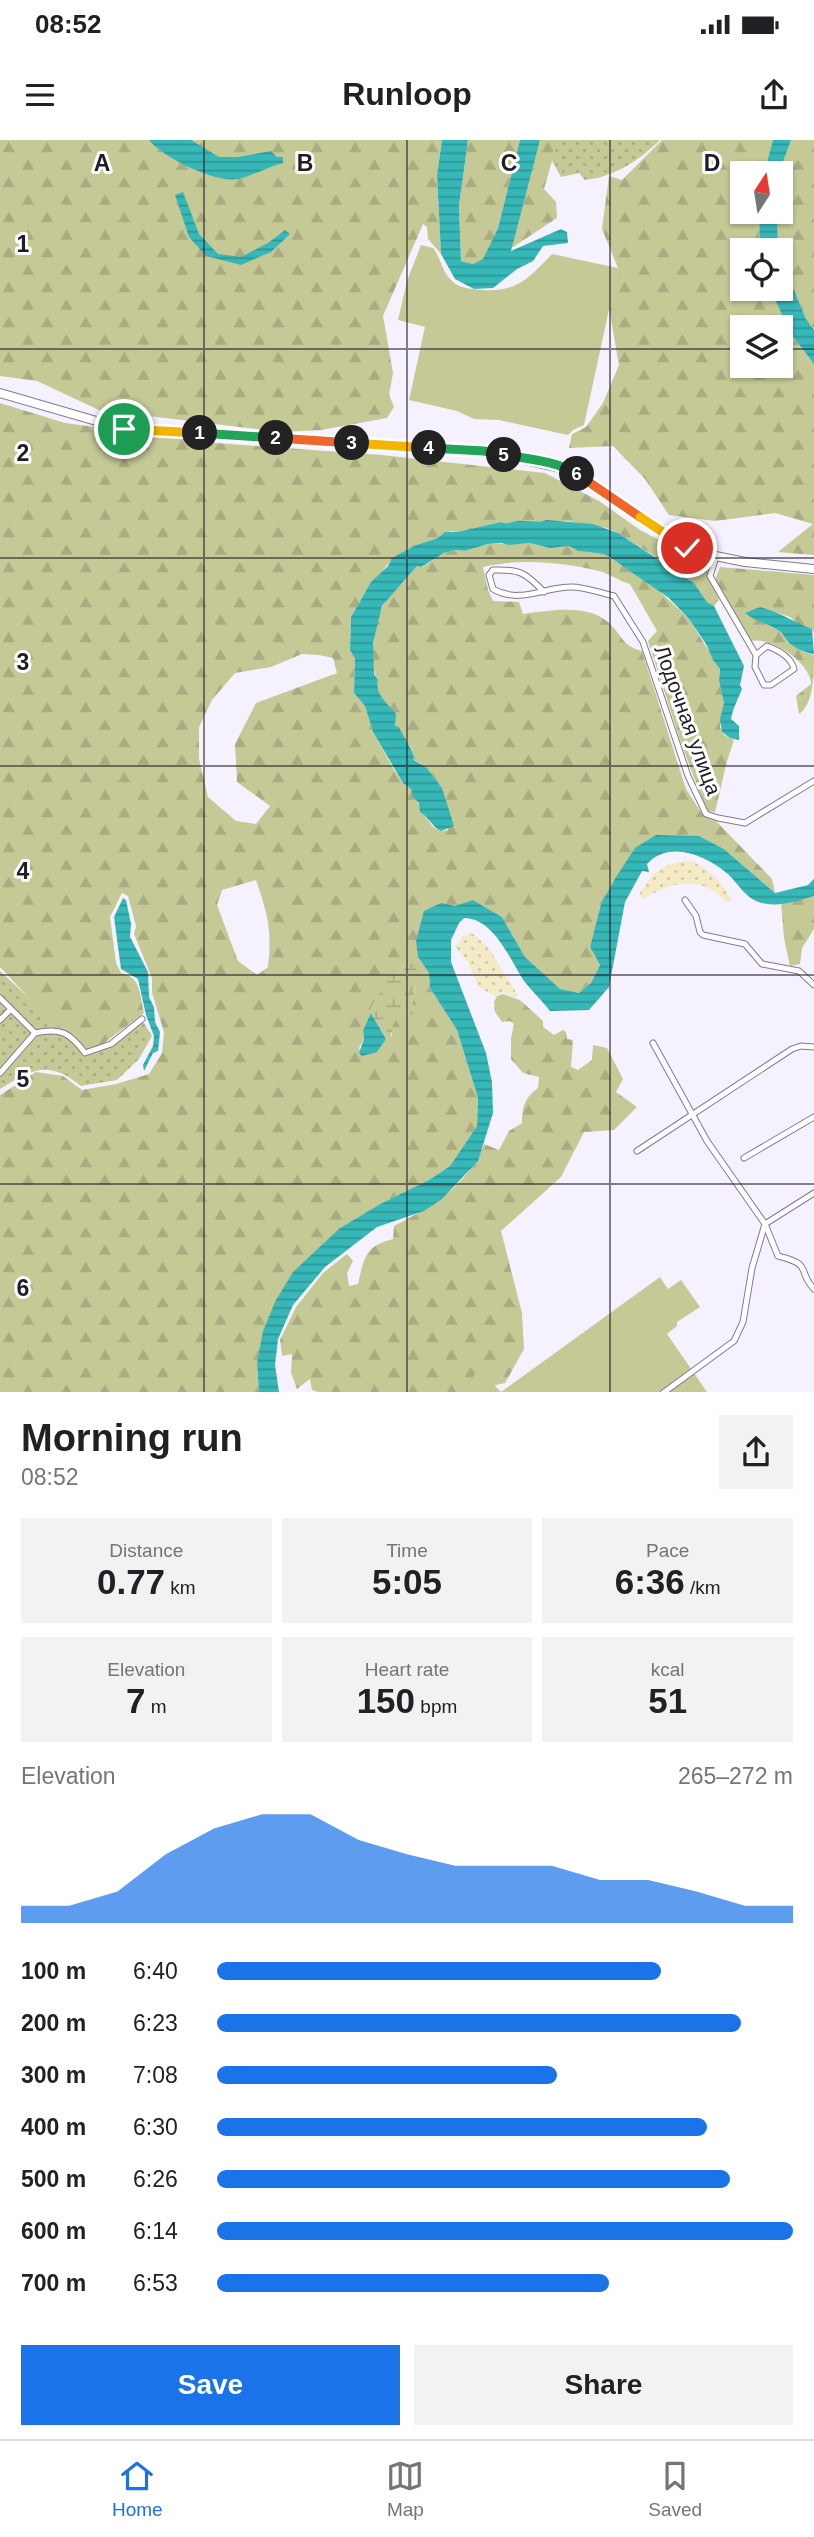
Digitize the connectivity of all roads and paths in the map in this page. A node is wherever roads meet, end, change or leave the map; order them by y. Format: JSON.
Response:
{"nodes":[{"id":1,"x":0,"y":393,"type":"edge"},
{"id":2,"x":716,"y":557,"type":"junction"},
{"id":3,"x":814,"y":569,"type":"edge"},
{"id":4,"x":544,"y":592,"type":"junction"},
{"id":5,"x":756,"y":655,"type":"junction"},
{"id":6,"x":814,"y":781,"type":"edge"},
{"id":7,"x":685,"y":900,"type":"dead end"},
{"id":8,"x":814,"y":985,"type":"edge"},
{"id":9,"x":0,"y":998,"type":"edge"},
{"id":10,"x":11,"y":1009,"type":"junction"},
{"id":11,"x":142,"y":1019,"type":"dead end"},
{"id":12,"x":0,"y":1020,"type":"edge"},
{"id":13,"x":36,"y":1034,"type":"junction"},
{"id":14,"x":653,"y":1043,"type":"dead end"},
{"id":15,"x":814,"y":1047,"type":"edge"},
{"id":16,"x":0,"y":1073,"type":"edge"},
{"id":17,"x":693,"y":1115,"type":"junction"},
{"id":18,"x":814,"y":1117,"type":"edge"},
{"id":19,"x":638,"y":1151,"type":"dead end"},
{"id":20,"x":744,"y":1158,"type":"dead end"},
{"id":21,"x":814,"y":1193,"type":"edge"},
{"id":22,"x":765,"y":1224,"type":"junction"},
{"id":23,"x":814,"y":1289,"type":"edge"},
{"id":24,"x":663,"y":1392,"type":"edge"}],
"edges":[{"from":1,"to":2,"type":"main road"},
{"from":2,"to":3,"type":"main road"},
{"from":2,"to":5,"type":"street"},
{"from":4,"to":4,"type":"street","name":"Лодочная улица"},
{"from":4,"to":6,"type":"street","name":"Лодочная улица"},
{"from":5,"to":5,"type":"street"},
{"from":7,"to":8,"type":"street"},
{"from":9,"to":10,"type":"street"},
{"from":10,"to":12,"type":"street"},
{"from":10,"to":13,"type":"street"},
{"from":11,"to":13,"type":"street"},
{"from":13,"to":16,"type":"street"},
{"from":14,"to":17,"type":"street"},
{"from":15,"to":17,"type":"street"},
{"from":17,"to":19,"type":"street"},
{"from":17,"to":22,"type":"street"},
{"from":18,"to":20,"type":"street"},
{"from":21,"to":22,"type":"street"},
{"from":22,"to":23,"type":"street"},
{"from":22,"to":24,"type":"street"}]}
